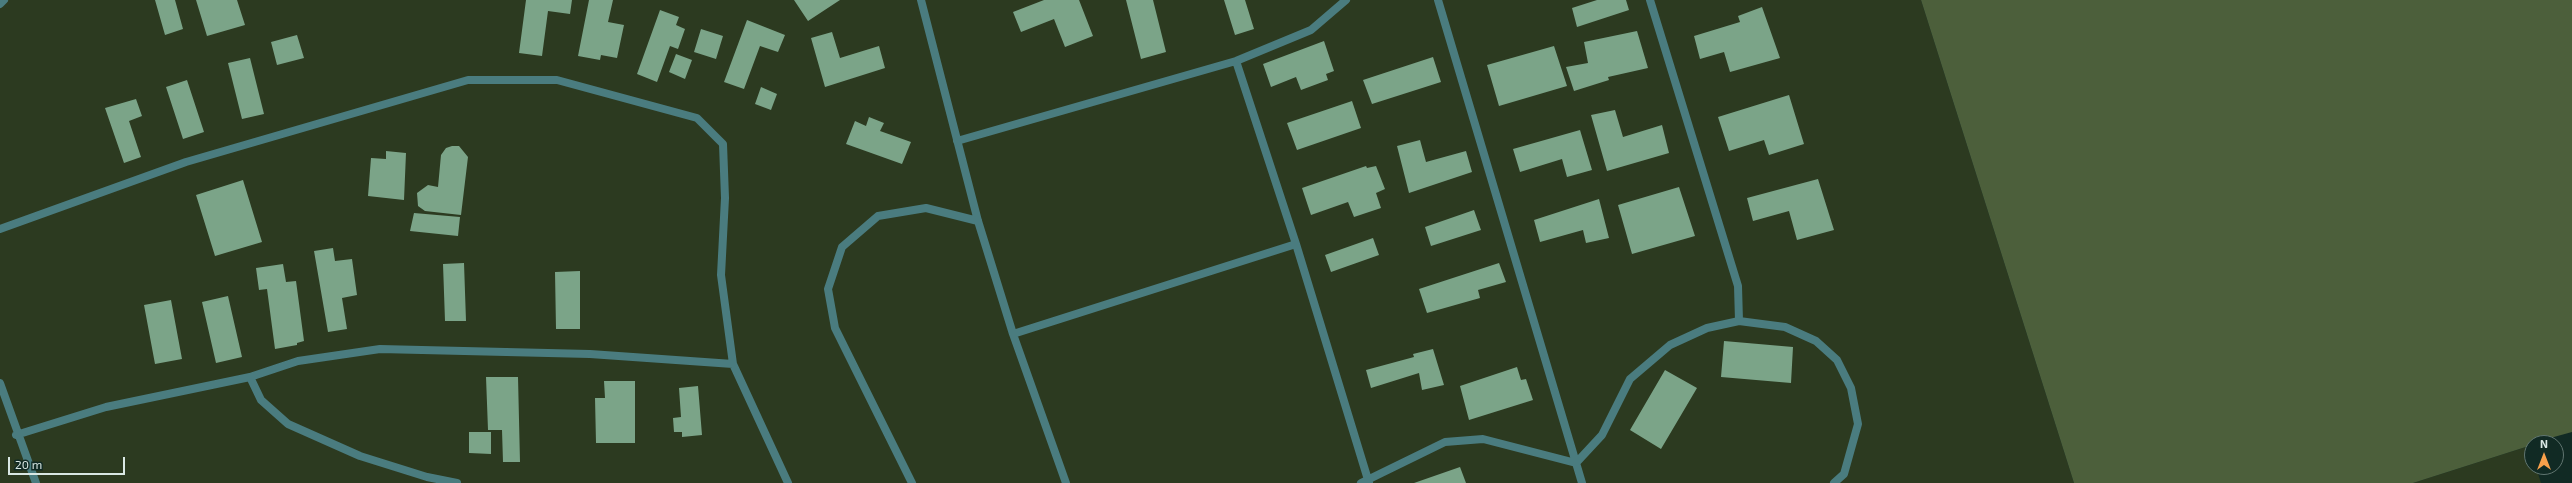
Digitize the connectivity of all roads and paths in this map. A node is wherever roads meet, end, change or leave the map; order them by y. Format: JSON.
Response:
{"nodes":[{"id":1,"x":4,"y":0,"type":"edge"},
{"id":2,"x":921,"y":0,"type":"edge"},
{"id":3,"x":1346,"y":0,"type":"edge"},
{"id":4,"x":1438,"y":0,"type":"edge"},
{"id":5,"x":1650,"y":0,"type":"edge"},
{"id":6,"x":0,"y":4,"type":"edge"},
{"id":7,"x":1236,"y":61,"type":"junction"},
{"id":8,"x":957,"y":141,"type":"junction"},
{"id":9,"x":978,"y":221,"type":"junction"},
{"id":10,"x":0,"y":229,"type":"edge"},
{"id":11,"x":1296,"y":244,"type":"junction"},
{"id":12,"x":1739,"y":320,"type":"junction"},
{"id":13,"x":1013,"y":334,"type":"junction"},
{"id":14,"x":733,"y":364,"type":"junction"},
{"id":15,"x":250,"y":377,"type":"junction"},
{"id":16,"x":0,"y":383,"type":"edge"},
{"id":17,"x":16,"y":435,"type":"junction"},
{"id":18,"x":1576,"y":463,"type":"junction"},
{"id":19,"x":1366,"y":482,"type":"edge"},
{"id":20,"x":36,"y":483,"type":"edge"},
{"id":21,"x":457,"y":483,"type":"edge"},
{"id":22,"x":788,"y":483,"type":"edge"},
{"id":23,"x":912,"y":483,"type":"edge"},
{"id":24,"x":1066,"y":483,"type":"edge"},
{"id":25,"x":1582,"y":483,"type":"edge"},
{"id":26,"x":1834,"y":483,"type":"edge"}],
"edges":[{"from":1,"to":6,"type":"lane"},
{"from":2,"to":8,"type":"lane"},
{"from":3,"to":7,"type":"lane"},
{"from":4,"to":18,"type":"lane"},
{"from":5,"to":12,"type":"lane"},
{"from":7,"to":8,"type":"lane"},
{"from":7,"to":11,"type":"lane"},
{"from":8,"to":9,"type":"lane"},
{"from":9,"to":13,"type":"lane"},
{"from":9,"to":23,"type":"lane"},
{"from":10,"to":14,"type":"lane"},
{"from":11,"to":13,"type":"lane"},
{"from":11,"to":19,"type":"lane"},
{"from":12,"to":18,"type":"lane"},
{"from":12,"to":26,"type":"lane"},
{"from":13,"to":24,"type":"lane"},
{"from":14,"to":15,"type":"lane"},
{"from":14,"to":22,"type":"lane"},
{"from":15,"to":17,"type":"lane"},
{"from":15,"to":21,"type":"lane"},
{"from":16,"to":17,"type":"lane"},
{"from":17,"to":20,"type":"lane"},
{"from":18,"to":19,"type":"lane"},
{"from":18,"to":25,"type":"lane"}]}
